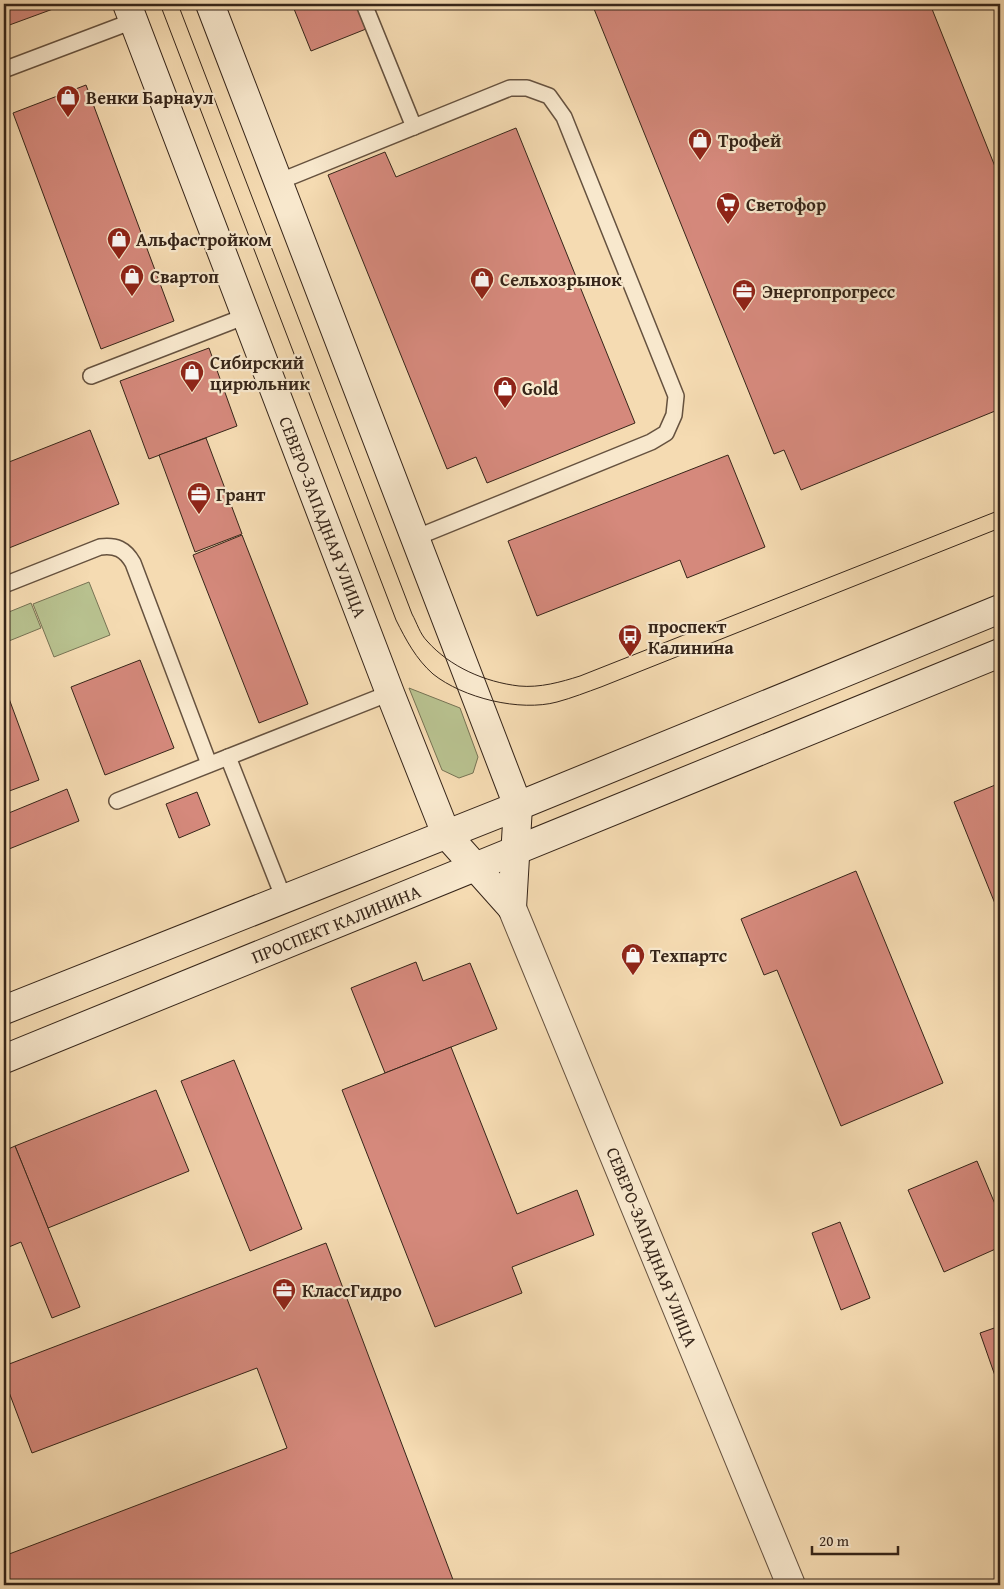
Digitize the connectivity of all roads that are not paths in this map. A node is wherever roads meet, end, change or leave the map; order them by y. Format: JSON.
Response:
{"nodes":[{"id":1,"x":210,"y":4,"type":"edge"},
{"id":2,"x":364,"y":4,"type":"edge"},
{"id":3,"x":130,"y":12,"type":"edge"},
{"id":4,"x":6,"y":69,"type":"dead end"},
{"id":5,"x":414,"y":127,"type":"junction"},
{"id":6,"x":278,"y":182,"type":"junction"},
{"id":7,"x":246,"y":316,"type":"junction"},
{"id":8,"x":91,"y":376,"type":"dead end"},
{"id":9,"x":415,"y":538,"type":"junction"},
{"id":10,"x":4,"y":585,"type":"edge"},
{"id":11,"x":1000,"y":609,"type":"edge"},
{"id":12,"x":1000,"y":653,"type":"edge"},
{"id":13,"x":390,"y":693,"type":"junction"},
{"id":14,"x":228,"y":757,"type":"junction"},
{"id":15,"x":209,"y":764,"type":"junction"},
{"id":16,"x":117,"y":801,"type":"dead end"},
{"id":17,"x":518,"y":806,"type":"junction"},
{"id":18,"x":446,"y":834,"type":"junction"},
{"id":19,"x":515,"y":851,"type":"junction"},
{"id":20,"x":476,"y":868,"type":"junction"},
{"id":21,"x":284,"y":898,"type":"junction"},
{"id":22,"x":512,"y":908,"type":"junction"},
{"id":23,"x":4,"y":1010,"type":"edge"},
{"id":24,"x":4,"y":1059,"type":"edge"},
{"id":25,"x":791,"y":1585,"type":"edge"}],
"edges":[{"from":1,"to":6,"type":"main road"},
{"from":2,"to":5,"type":"lane"},
{"from":3,"to":4,"type":"lane"},
{"from":3,"to":7,"type":"main road","name":"СЕВЕРО-ЗАПАДНАЯ УЛИЦА"},
{"from":5,"to":6,"type":"lane"},
{"from":5,"to":9,"type":"lane"},
{"from":6,"to":9,"type":"main road"},
{"from":7,"to":8,"type":"lane"},
{"from":7,"to":13,"type":"main road","name":"СЕВЕРО-ЗАПАДНАЯ УЛИЦА"},
{"from":9,"to":17,"type":"main road"},
{"from":10,"to":15,"type":"lane"},
{"from":11,"to":17,"type":"main road"},
{"from":12,"to":19,"type":"main road","name":"ПРОСПЕКТ КАЛИНИНА"},
{"from":13,"to":14,"type":"lane"},
{"from":13,"to":18,"type":"main road","name":"СЕВЕРО-ЗАПАДНАЯ УЛИЦА"},
{"from":14,"to":15,"type":"lane"},
{"from":14,"to":21,"type":"lane"},
{"from":15,"to":16,"type":"lane"},
{"from":17,"to":18,"type":"main road"},
{"from":17,"to":19,"type":"main road"},
{"from":18,"to":20,"type":"main road","name":"СЕВЕРО-ЗАПАДНАЯ УЛИЦА"},
{"from":18,"to":21,"type":"main road"},
{"from":19,"to":20,"type":"main road","name":"ПРОСПЕКТ КАЛИНИНА"},
{"from":19,"to":22,"type":"main road"},
{"from":20,"to":22,"type":"main road","name":"СЕВЕРО-ЗАПАДНАЯ УЛИЦА"},
{"from":20,"to":24,"type":"main road","name":"ПРОСПЕКТ КАЛИНИНА"},
{"from":21,"to":23,"type":"main road"},
{"from":22,"to":25,"type":"main road","name":"СЕВЕРО-ЗАПАДНАЯ УЛИЦА"}]}
